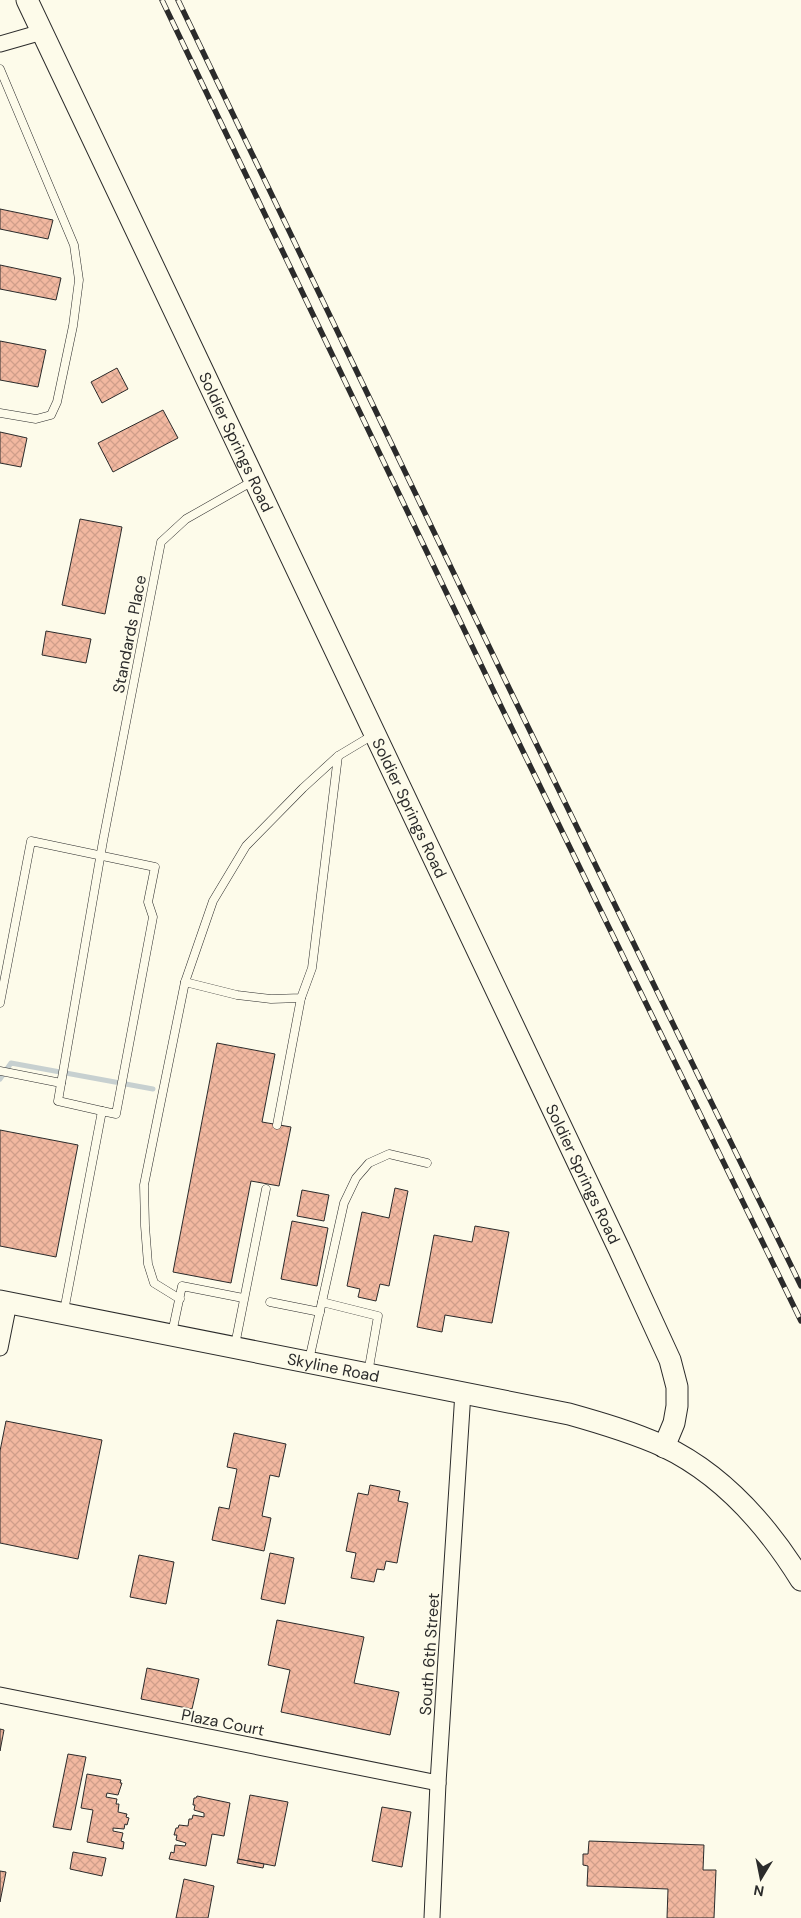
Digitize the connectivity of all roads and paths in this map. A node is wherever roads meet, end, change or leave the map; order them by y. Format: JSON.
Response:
{"nodes":[{"id":1,"x":27,"y":0,"type":"edge"},
{"id":2,"x":42,"y":32,"type":"junction"},
{"id":3,"x":0,"y":44,"type":"edge"},
{"id":4,"x":0,"y":69,"type":"edge"},
{"id":5,"x":0,"y":413,"type":"edge"},
{"id":6,"x":254,"y":480,"type":"junction"},
{"id":7,"x":375,"y":734,"type":"junction"},
{"id":8,"x":338,"y":756,"type":"junction"},
{"id":9,"x":100,"y":856,"type":"junction"},
{"id":10,"x":185,"y":982,"type":"junction"},
{"id":11,"x":302,"y":998,"type":"junction"},
{"id":12,"x":0,"y":1003,"type":"edge"},
{"id":13,"x":0,"y":1071,"type":"edge"},
{"id":14,"x":61,"y":1083,"type":"junction"},
{"id":15,"x":102,"y":1111,"type":"junction"},
{"id":16,"x":278,"y":1125,"type":"dead end"},
{"id":17,"x":427,"y":1163,"type":"dead end"},
{"id":18,"x":266,"y":1189,"type":"dead end"},
{"id":19,"x":243,"y":1298,"type":"junction"},
{"id":20,"x":180,"y":1299,"type":"junction"},
{"id":21,"x":5,"y":1302,"type":"edge"},
{"id":22,"x":270,"y":1302,"type":"dead end"},
{"id":23,"x":322,"y":1302,"type":"junction"},
{"id":24,"x":320,"y":1312,"type":"junction"},
{"id":25,"x":64,"y":1313,"type":"junction"},
{"id":26,"x":172,"y":1335,"type":"junction"},
{"id":27,"x":235,"y":1347,"type":"junction"},
{"id":28,"x":0,"y":1348,"type":"edge"},
{"id":29,"x":308,"y":1362,"type":"junction"},
{"id":30,"x":368,"y":1373,"type":"junction"},
{"id":31,"x":463,"y":1392,"type":"junction"},
{"id":32,"x":664,"y":1447,"type":"junction"},
{"id":33,"x":801,"y":1580,"type":"edge"},
{"id":34,"x":0,"y":1695,"type":"edge"},
{"id":35,"x":438,"y":1783,"type":"junction"},
{"id":36,"x":432,"y":1918,"type":"edge"}],
"edges":[{"from":1,"to":2,"type":"street","name":"Soldier Springs Road"},
{"from":2,"to":3,"type":"street"},
{"from":2,"to":6,"type":"street","name":"Soldier Springs Road"},
{"from":4,"to":5,"type":"lane"},
{"from":6,"to":7,"type":"street","name":"Soldier Springs Road"},
{"from":6,"to":9,"type":"lane","name":"Standards Place"},
{"from":7,"to":8,"type":"lane"},
{"from":7,"to":32,"type":"street","name":"Soldier Springs Road"},
{"from":8,"to":10,"type":"lane"},
{"from":8,"to":11,"type":"lane"},
{"from":9,"to":12,"type":"lane"},
{"from":9,"to":14,"type":"lane","name":"Standards Place"},
{"from":9,"to":15,"type":"lane"},
{"from":10,"to":11,"type":"lane"},
{"from":10,"to":20,"type":"lane"},
{"from":11,"to":16,"type":"lane"},
{"from":13,"to":14,"type":"lane"},
{"from":14,"to":15,"type":"lane"},
{"from":15,"to":25,"type":"lane"},
{"from":17,"to":23,"type":"lane"},
{"from":18,"to":19,"type":"lane"},
{"from":19,"to":20,"type":"lane"},
{"from":19,"to":27,"type":"lane"},
{"from":20,"to":26,"type":"lane"},
{"from":21,"to":25,"type":"street","name":"Skyline Road"},
{"from":21,"to":28,"type":"street"},
{"from":22,"to":24,"type":"lane"},
{"from":23,"to":24,"type":"lane"},
{"from":23,"to":30,"type":"lane"},
{"from":24,"to":29,"type":"lane"},
{"from":25,"to":26,"type":"street","name":"Skyline Road"},
{"from":26,"to":27,"type":"street","name":"Skyline Road"},
{"from":27,"to":29,"type":"street","name":"Skyline Road"},
{"from":29,"to":30,"type":"street","name":"Skyline Road"},
{"from":30,"to":31,"type":"street","name":"Skyline Road"},
{"from":31,"to":32,"type":"street","name":"Skyline Road"},
{"from":31,"to":35,"type":"street","name":"South 6th Street"},
{"from":32,"to":33,"type":"street"},
{"from":34,"to":35,"type":"street","name":"Plaza Court"},
{"from":35,"to":36,"type":"street","name":"South 6th Street"}]}
